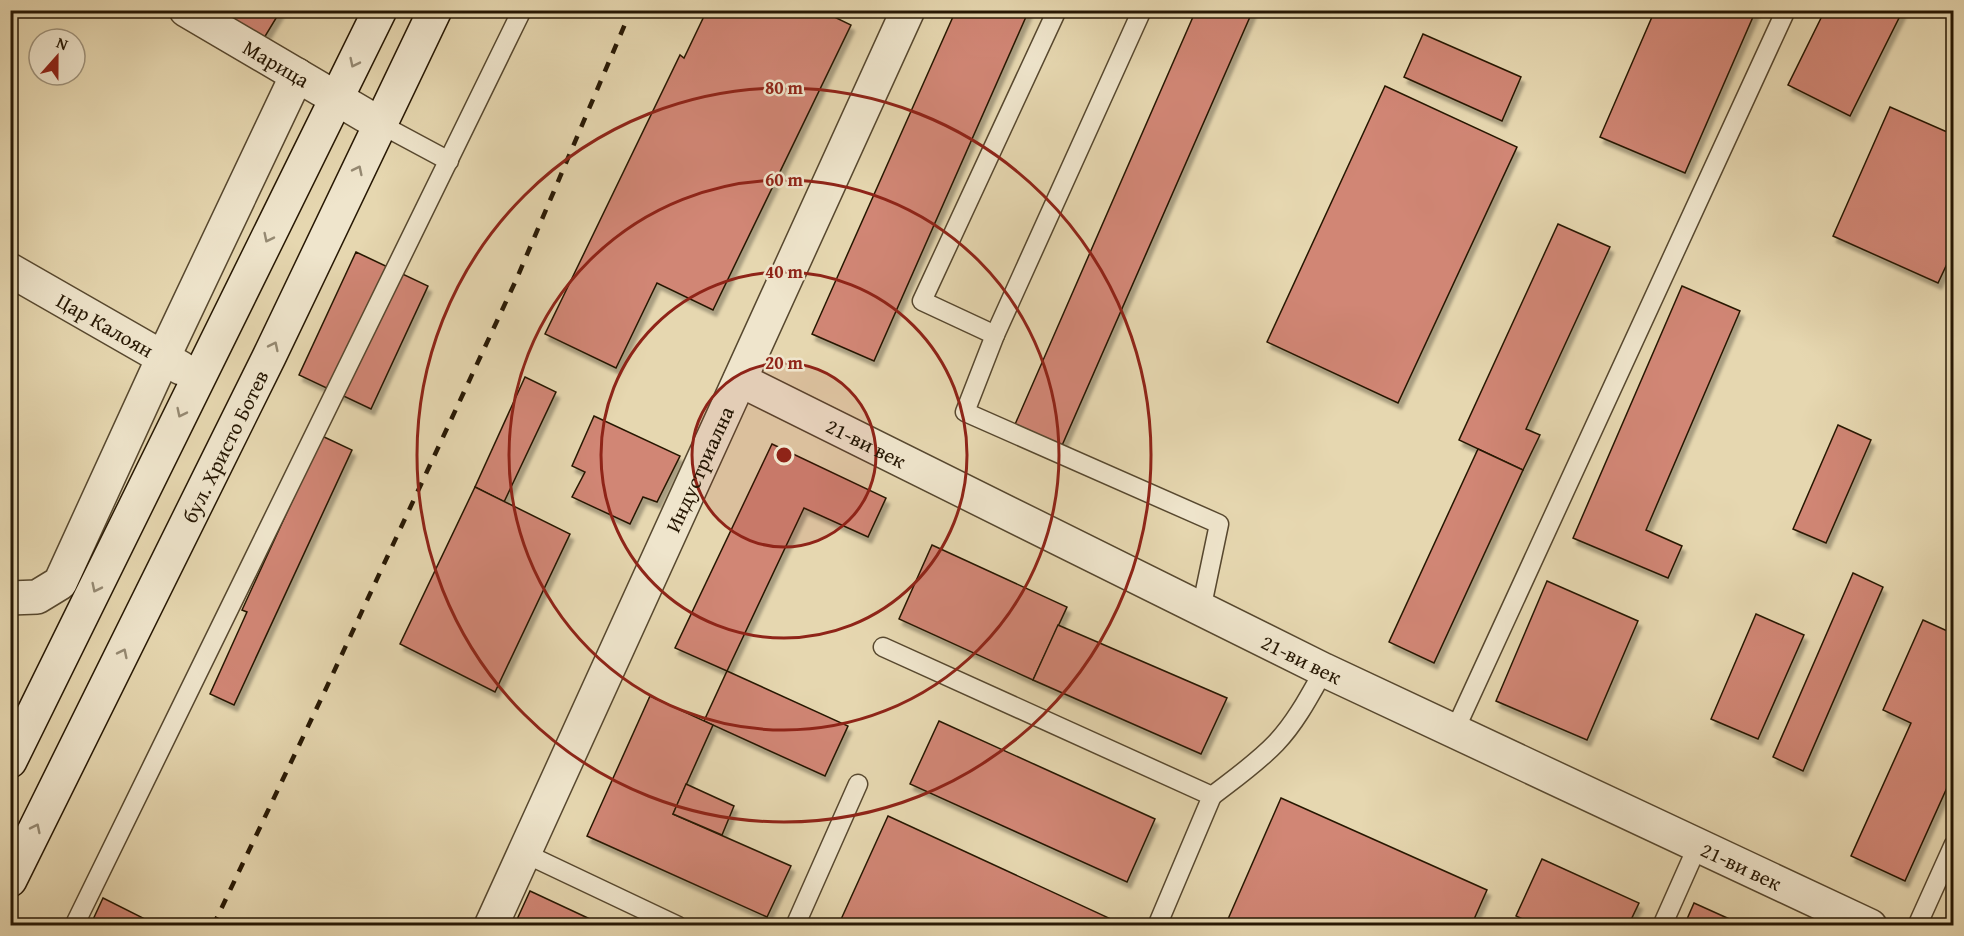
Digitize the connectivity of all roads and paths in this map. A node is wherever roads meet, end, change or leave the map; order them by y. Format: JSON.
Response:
{"nodes":[{"id":1,"x":186,"y":10,"type":"edge"},
{"id":2,"x":380,"y":10,"type":"edge"},
{"id":3,"x":435,"y":10,"type":"edge"},
{"id":4,"x":522,"y":10,"type":"edge"},
{"id":5,"x":908,"y":10,"type":"edge"},
{"id":6,"x":1057,"y":10,"type":"edge"},
{"id":7,"x":1142,"y":10,"type":"edge"},
{"id":8,"x":1786,"y":10,"type":"edge"},
{"id":9,"x":297,"y":75,"type":"junction"},
{"id":10,"x":337,"y":98,"type":"junction"},
{"id":11,"x":381,"y":124,"type":"junction"},
{"id":12,"x":449,"y":161,"type":"junction"},
{"id":13,"x":10,"y":270,"type":"edge"},
{"id":14,"x":995,"y":335,"type":"junction"},
{"id":15,"x":163,"y":358,"type":"junction"},
{"id":16,"x":198,"y":377,"type":"junction"},
{"id":17,"x":740,"y":380,"type":"junction"},
{"id":18,"x":24,"y":597,"type":"edge"},
{"id":19,"x":1201,"y":610,"type":"junction"},
{"id":20,"x":883,"y":647,"type":"dead end"},
{"id":21,"x":1324,"y":670,"type":"junction"},
{"id":22,"x":1454,"y":732,"type":"junction"},
{"id":23,"x":10,"y":761,"type":"edge"},
{"id":24,"x":858,"y":784,"type":"dead end"},
{"id":25,"x":1212,"y":796,"type":"junction"},
{"id":26,"x":1953,"y":844,"type":"edge"},
{"id":27,"x":1698,"y":845,"type":"junction"},
{"id":28,"x":524,"y":853,"type":"junction"},
{"id":29,"x":10,"y":880,"type":"edge"},
{"id":30,"x":74,"y":926,"type":"edge"},
{"id":31,"x":491,"y":926,"type":"edge"},
{"id":32,"x":678,"y":926,"type":"edge"},
{"id":33,"x":795,"y":926,"type":"edge"},
{"id":34,"x":1157,"y":926,"type":"edge"},
{"id":35,"x":1662,"y":926,"type":"edge"},
{"id":36,"x":1870,"y":926,"type":"edge"},
{"id":37,"x":1917,"y":926,"type":"edge"}],
"edges":[{"from":1,"to":9,"type":"street","name":"Марица"},
{"from":2,"to":10,"type":"street","one_way":true},
{"from":3,"to":11,"type":"street","name":"бул. Христо Ботев"},
{"from":4,"to":12,"type":"lane"},
{"from":5,"to":17,"type":"street","name":"Индустриална"},
{"from":6,"to":14,"type":"lane"},
{"from":7,"to":14,"type":"lane"},
{"from":8,"to":22,"type":"lane"},
{"from":9,"to":10,"type":"street","name":"Марица"},
{"from":9,"to":15,"type":"street"},
{"from":10,"to":11,"type":"street","name":"Марица"},
{"from":10,"to":16,"type":"street","one_way":true},
{"from":11,"to":12,"type":"lane"},
{"from":29,"to":11,"type":"street","name":"бул. Христо Ботев","one_way":true},
{"from":12,"to":30,"type":"lane"},
{"from":13,"to":15,"type":"street","name":"Цар Калоян"},
{"from":14,"to":19,"type":"lane"},
{"from":15,"to":16,"type":"street","name":"Цар Калоян"},
{"from":15,"to":18,"type":"street"},
{"from":16,"to":23,"type":"street","one_way":true},
{"from":17,"to":19,"type":"street","name":"21-ви век"},
{"from":17,"to":28,"type":"street","name":"Индустриална"},
{"from":19,"to":21,"type":"street","name":"21-ви век"},
{"from":20,"to":25,"type":"lane"},
{"from":21,"to":22,"type":"street","name":"21-ви век"},
{"from":21,"to":25,"type":"lane"},
{"from":22,"to":27,"type":"street","name":"21-ви век"},
{"from":24,"to":33,"type":"lane"},
{"from":25,"to":34,"type":"lane"},
{"from":26,"to":37,"type":"lane"},
{"from":27,"to":35,"type":"lane"},
{"from":27,"to":36,"type":"street","name":"21-ви век"},
{"from":28,"to":31,"type":"street","name":"Индустриална"},
{"from":28,"to":32,"type":"lane"}]}
